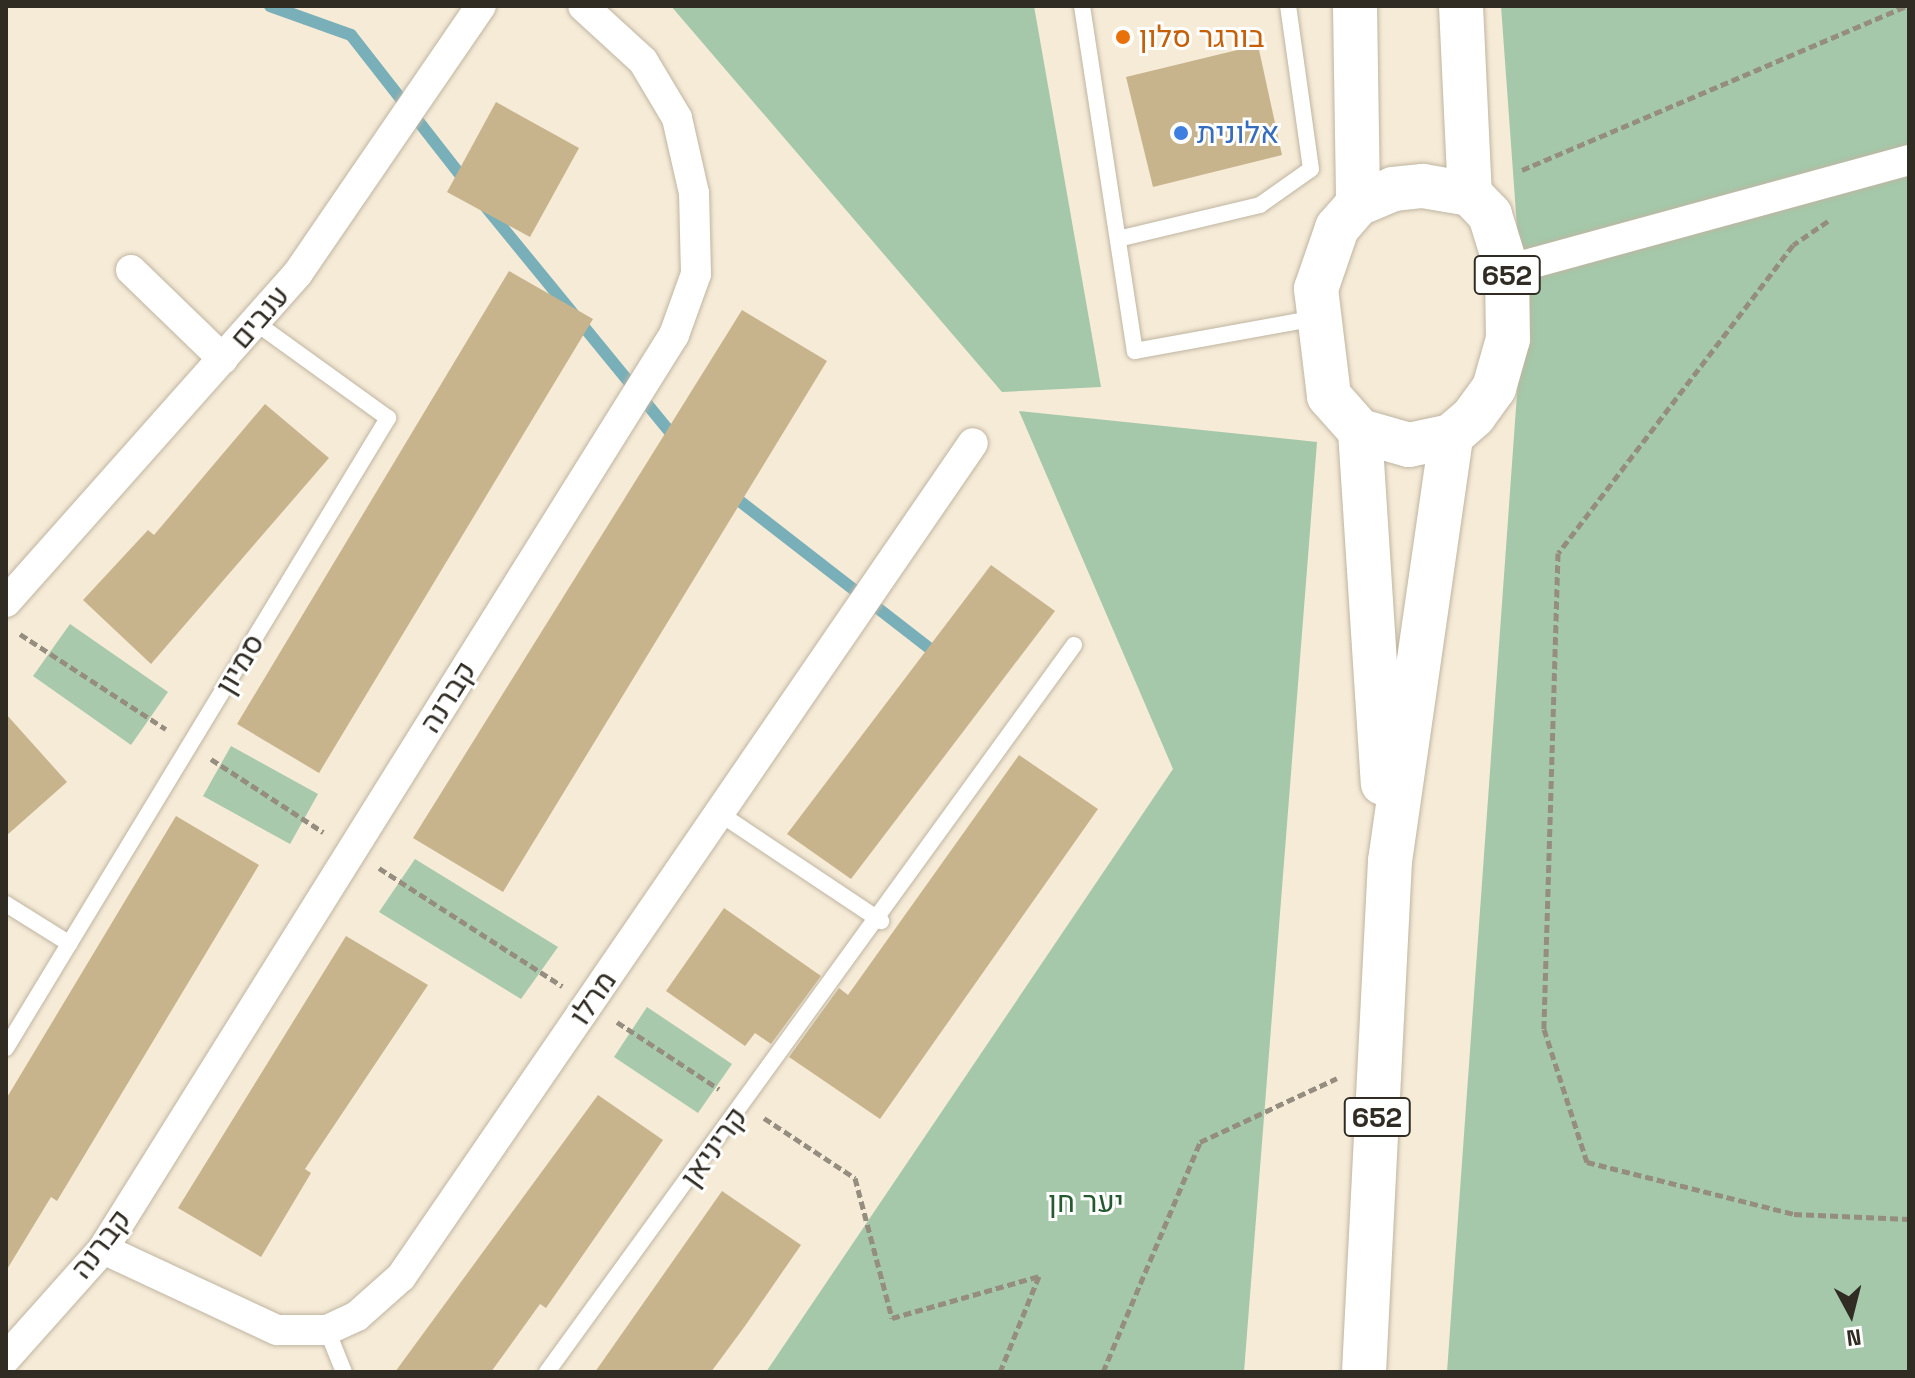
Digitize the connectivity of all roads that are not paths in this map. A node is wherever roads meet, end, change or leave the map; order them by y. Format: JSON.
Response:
{"nodes":[{"id":1,"x":481,"y":6,"type":"edge"},
{"id":2,"x":583,"y":6,"type":"edge"},
{"id":3,"x":1082,"y":6,"type":"edge"},
{"id":4,"x":1288,"y":6,"type":"edge"},
{"id":5,"x":1355,"y":6,"type":"edge"},
{"id":6,"x":1461,"y":6,"type":"edge"},
{"id":7,"x":1909,"y":160,"type":"edge"},
{"id":8,"x":1470,"y":194,"type":"junction"},
{"id":9,"x":1358,"y":204,"type":"junction"},
{"id":10,"x":1122,"y":238,"type":"junction"},
{"id":11,"x":131,"y":270,"type":"dead end"},
{"id":12,"x":1507,"y":270,"type":"junction"},
{"id":13,"x":1316,"y":318,"type":"junction"},
{"id":14,"x":255,"y":322,"type":"junction"},
{"id":15,"x":223,"y":359,"type":"junction"},
{"id":16,"x":1360,"y":431,"type":"junction"},
{"id":17,"x":1451,"y":436,"type":"junction"},
{"id":18,"x":973,"y":443,"type":"dead end"},
{"id":19,"x":6,"y":602,"type":"edge"},
{"id":20,"x":1074,"y":645,"type":"dead end"},
{"id":21,"x":719,"y":813,"type":"junction"},
{"id":22,"x":1390,"y":861,"type":"junction"},
{"id":23,"x":6,"y":904,"type":"edge"},
{"id":24,"x":881,"y":921,"type":"junction"},
{"id":25,"x":70,"y":944,"type":"junction"},
{"id":26,"x":6,"y":1048,"type":"edge"},
{"id":27,"x":103,"y":1249,"type":"junction"},
{"id":28,"x":327,"y":1330,"type":"junction"},
{"id":29,"x":6,"y":1358,"type":"edge"},
{"id":30,"x":344,"y":1372,"type":"edge"},
{"id":31,"x":547,"y":1372,"type":"edge"},
{"id":32,"x":1364,"y":1372,"type":"edge"}],
"edges":[{"from":1,"to":14,"type":"street","name":"ענבים"},
{"from":2,"to":27,"type":"street","name":"קברנה"},
{"from":3,"to":10,"type":"lane"},
{"from":4,"to":10,"type":"lane"},
{"from":5,"to":9,"type":"main road"},
{"from":6,"to":8,"type":"main road"},
{"from":7,"to":12,"type":"street"},
{"from":8,"to":9,"type":"main road"},
{"from":8,"to":12,"type":"main road","number":"652"},
{"from":9,"to":13,"type":"main road"},
{"from":10,"to":13,"type":"lane"},
{"from":11,"to":15,"type":"street"},
{"from":12,"to":17,"type":"main road","number":"652"},
{"from":13,"to":16,"type":"main road"},
{"from":14,"to":15,"type":"street","name":"ענבים"},
{"from":14,"to":25,"type":"lane","name":"סמיון"},
{"from":15,"to":19,"type":"street","name":"ענבים"},
{"from":16,"to":17,"type":"main road"},
{"from":16,"to":22,"type":"main road","number":"652"},
{"from":17,"to":22,"type":"main road","number":"652"},
{"from":18,"to":21,"type":"street","name":"מרלו"},
{"from":20,"to":24,"type":"lane","name":"קריניאן"},
{"from":21,"to":24,"type":"lane"},
{"from":21,"to":28,"type":"street","name":"מרלו"},
{"from":22,"to":32,"type":"main road","number":"652"},
{"from":23,"to":25,"type":"lane"},
{"from":24,"to":31,"type":"lane","name":"קריניאן"},
{"from":25,"to":26,"type":"lane","name":"סמיון"},
{"from":27,"to":28,"type":"street","name":"מרלו"},
{"from":27,"to":29,"type":"street","name":"קברנה"},
{"from":28,"to":30,"type":"lane"}]}
